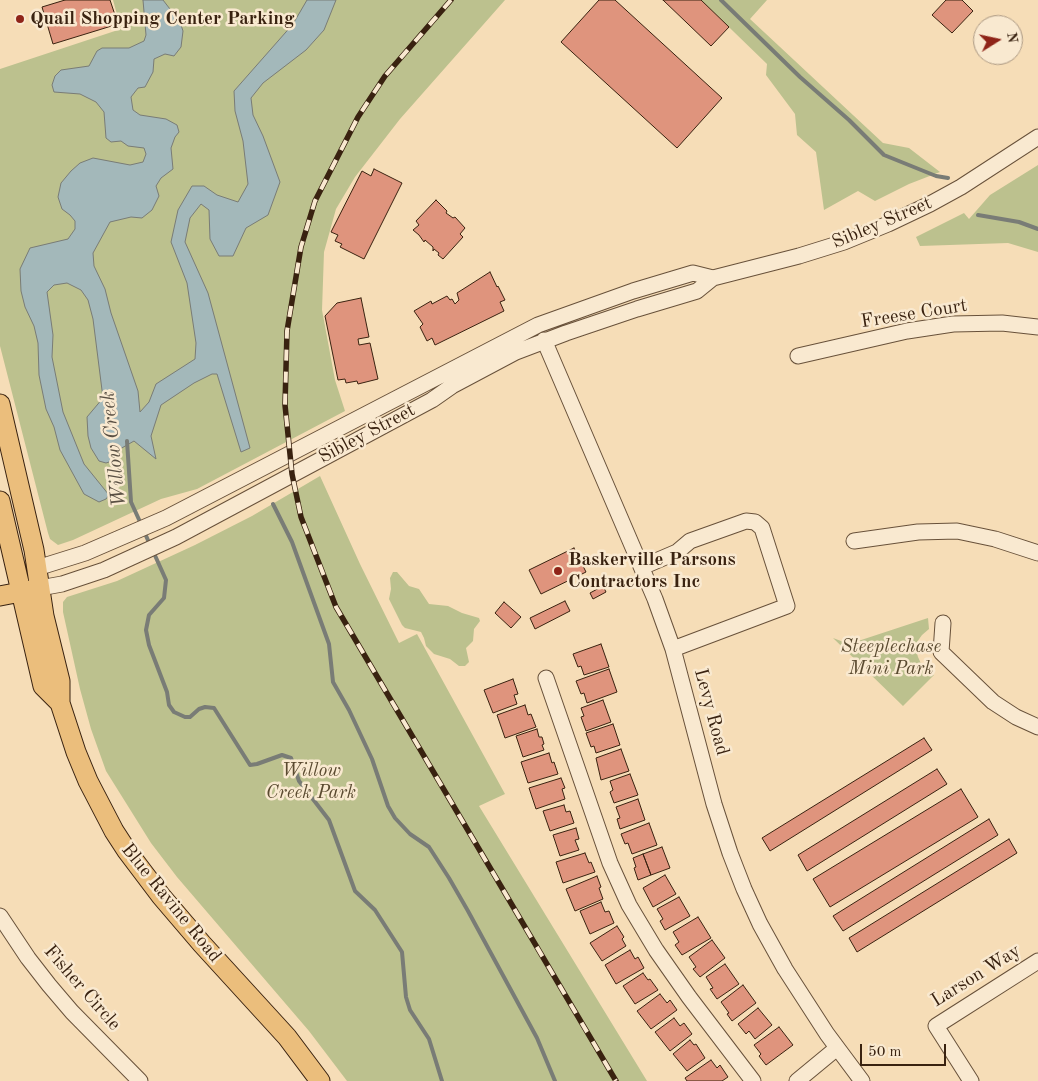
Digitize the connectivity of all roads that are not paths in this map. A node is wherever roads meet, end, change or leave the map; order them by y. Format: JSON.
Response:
{"nodes":[{"id":1,"x":1038,"y":137,"type":"edge"},
{"id":2,"x":713,"y":278,"type":"junction"},
{"id":3,"x":1038,"y":327,"type":"edge"},
{"id":4,"x":544,"y":340,"type":"junction"},
{"id":5,"x":798,"y":356,"type":"dead end"},
{"id":6,"x":0,"y":404,"type":"edge"},
{"id":7,"x":0,"y":501,"type":"edge"},
{"id":8,"x":854,"y":541,"type":"dead end"},
{"id":9,"x":1038,"y":553,"type":"edge"},
{"id":10,"x":37,"y":568,"type":"junction"},
{"id":11,"x":642,"y":568,"type":"junction"},
{"id":12,"x":8,"y":573,"type":"edge"},
{"id":13,"x":40,"y":588,"type":"junction"},
{"id":14,"x":21,"y":592,"type":"junction"},
{"id":15,"x":0,"y":596,"type":"edge"},
{"id":16,"x":943,"y":623,"type":"dead end"},
{"id":17,"x":674,"y":649,"type":"junction"},
{"id":18,"x":546,"y":678,"type":"dead end"},
{"id":19,"x":60,"y":702,"type":"junction"},
{"id":20,"x":1038,"y":727,"type":"edge"},
{"id":21,"x":0,"y":916,"type":"edge"},
{"id":22,"x":1038,"y":961,"type":"edge"},
{"id":23,"x":837,"y":1048,"type":"junction"},
{"id":24,"x":140,"y":1081,"type":"edge"},
{"id":25,"x":320,"y":1081,"type":"edge"},
{"id":26,"x":753,"y":1081,"type":"edge"},
{"id":27,"x":797,"y":1081,"type":"edge"},
{"id":28,"x":862,"y":1081,"type":"edge"},
{"id":29,"x":970,"y":1081,"type":"edge"}],
"edges":[{"from":1,"to":2,"type":"street","name":"Sibley Street"},
{"from":2,"to":4,"type":"street","name":"Sibley Street"},
{"from":2,"to":10,"type":"street","name":"Sibley Street"},
{"from":3,"to":5,"type":"street","name":"Freese Court"},
{"from":4,"to":11,"type":"street","name":"Levy Road"},
{"from":4,"to":13,"type":"street","name":"Sibley Street"},
{"from":6,"to":10,"type":"main road","name":"Blue Ravine Road"},
{"from":7,"to":12,"type":"main road","name":"Blue Ravine Road"},
{"from":8,"to":9,"type":"street"},
{"from":10,"to":12,"type":"main road","name":"Sibley Street"},
{"from":10,"to":13,"type":"main road","name":"Blue Ravine Road"},
{"from":11,"to":17,"type":"street","name":"Levy Road"},
{"from":11,"to":17,"type":"street"},
{"from":12,"to":14,"type":"main road","name":"Blue Ravine Road"},
{"from":13,"to":14,"type":"main road","name":"Sibley Street"},
{"from":13,"to":19,"type":"main road","name":"Blue Ravine Road"},
{"from":14,"to":15,"type":"main road","name":"Sibley Street"},
{"from":14,"to":19,"type":"main road","name":"Blue Ravine Road"},
{"from":16,"to":20,"type":"street"},
{"from":17,"to":23,"type":"street","name":"Levy Road"},
{"from":18,"to":26,"type":"street"},
{"from":19,"to":25,"type":"main road","name":"Blue Ravine Road"},
{"from":21,"to":24,"type":"street","name":"Fisher Circle"},
{"from":22,"to":29,"type":"street","name":"Larson Way"},
{"from":23,"to":27,"type":"street"},
{"from":23,"to":28,"type":"street","name":"Levy Road"}]}
